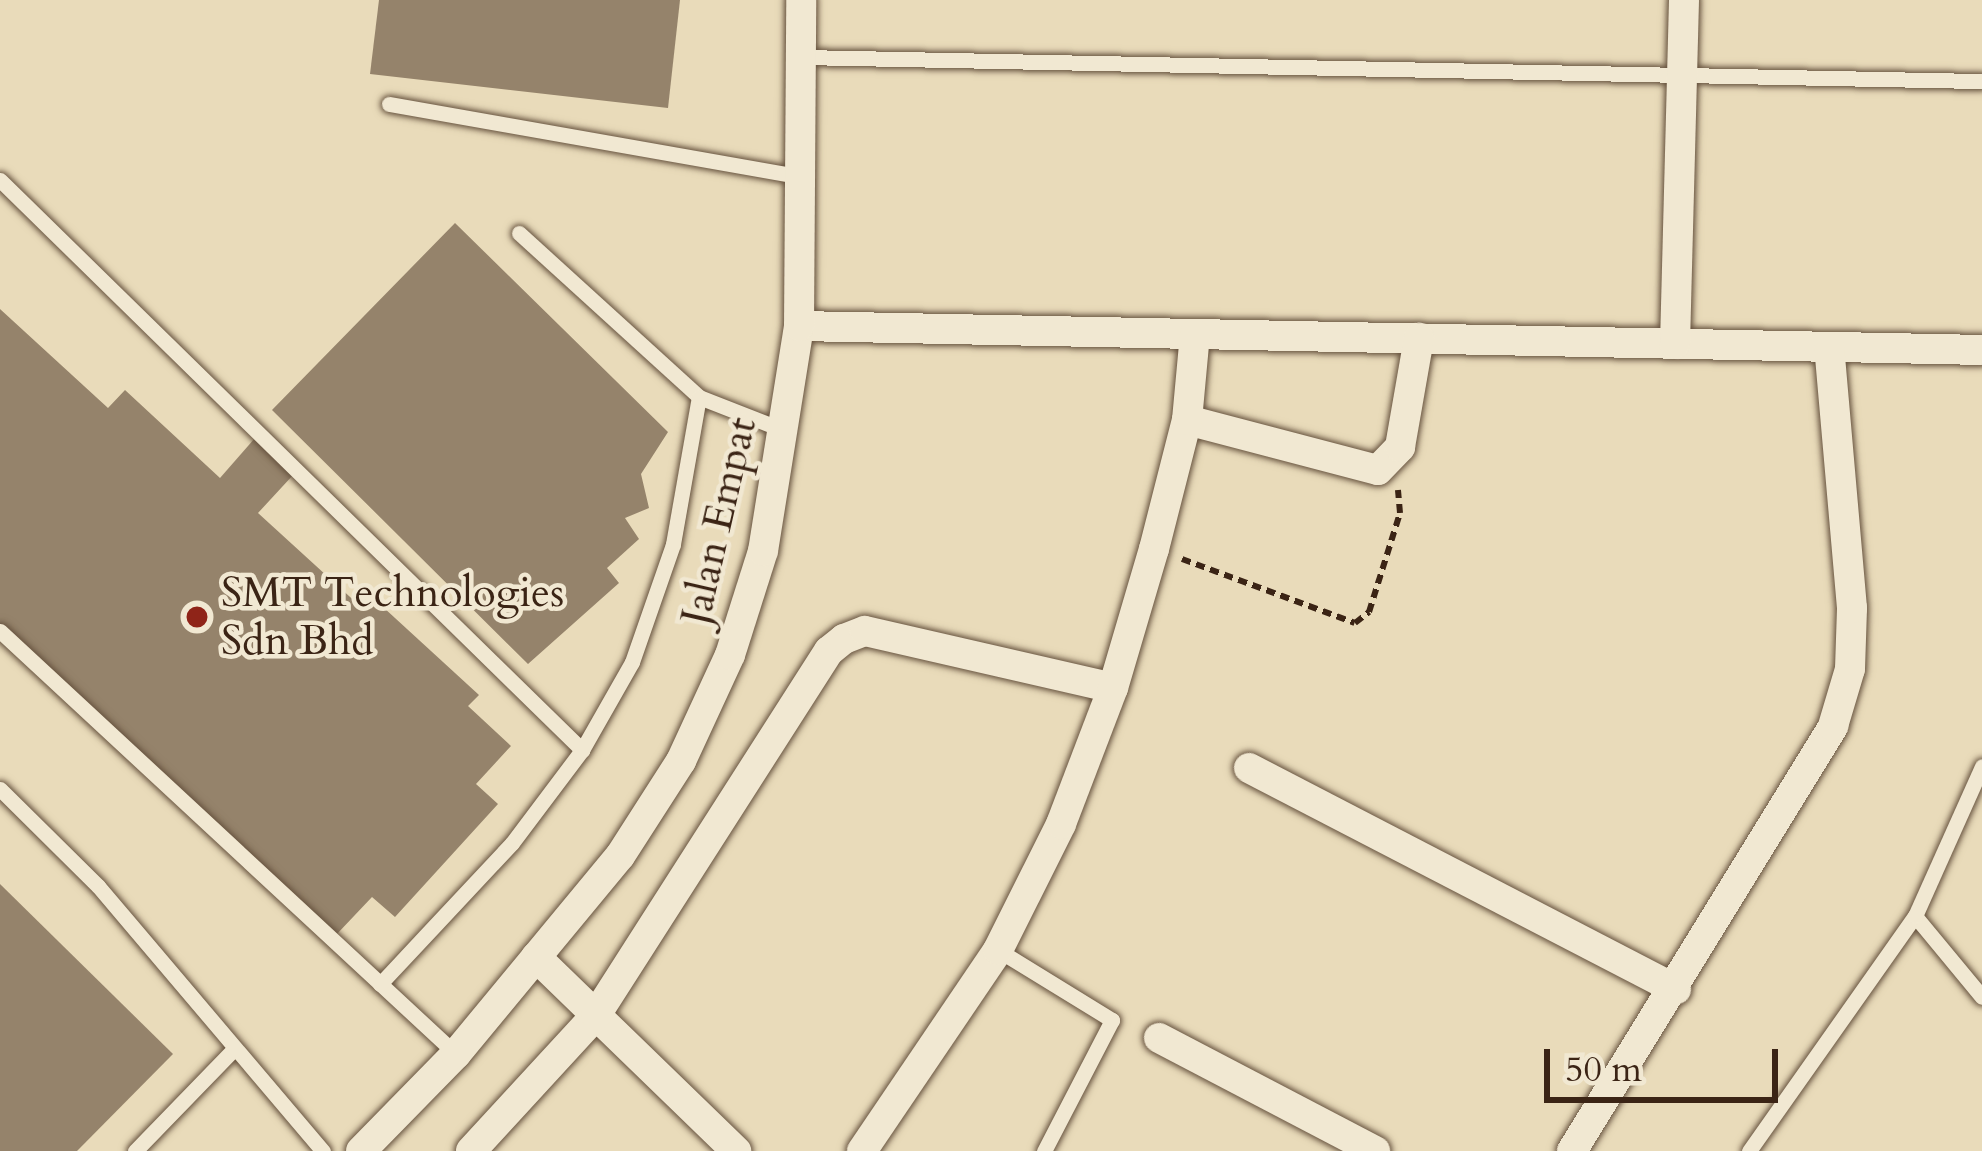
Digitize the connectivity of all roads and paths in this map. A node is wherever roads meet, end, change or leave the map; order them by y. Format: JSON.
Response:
{"nodes":[{"id":1,"x":801,"y":0,"type":"edge"},
{"id":2,"x":1684,"y":0,"type":"edge"},
{"id":3,"x":802,"y":57,"type":"junction"},
{"id":4,"x":1682,"y":75,"type":"junction"},
{"id":5,"x":1982,"y":81,"type":"edge"},
{"id":6,"x":389,"y":104,"type":"dead end"},
{"id":7,"x":801,"y":177,"type":"junction"},
{"id":8,"x":0,"y":180,"type":"edge"},
{"id":9,"x":519,"y":233,"type":"dead end"},
{"id":10,"x":799,"y":326,"type":"junction"},
{"id":11,"x":1195,"y":334,"type":"junction"},
{"id":12,"x":1419,"y":338,"type":"junction"},
{"id":13,"x":1675,"y":344,"type":"junction"},
{"id":14,"x":1828,"y":347,"type":"junction"},
{"id":15,"x":1982,"y":350,"type":"edge"},
{"id":16,"x":699,"y":397,"type":"junction"},
{"id":17,"x":1187,"y":420,"type":"junction"},
{"id":18,"x":785,"y":432,"type":"junction"},
{"id":19,"x":1390,"y":464,"type":"junction"},
{"id":20,"x":1154,"y":549,"type":"junction"},
{"id":21,"x":0,"y":631,"type":"edge"},
{"id":22,"x":1113,"y":688,"type":"junction"},
{"id":23,"x":582,"y":750,"type":"junction"},
{"id":24,"x":1982,"y":766,"type":"edge"},
{"id":25,"x":1249,"y":768,"type":"dead end"},
{"id":26,"x":0,"y":790,"type":"edge"},
{"id":27,"x":1915,"y":916,"type":"junction"},
{"id":28,"x":998,"y":950,"type":"junction"},
{"id":29,"x":536,"y":957,"type":"junction"},
{"id":30,"x":380,"y":984,"type":"junction"},
{"id":31,"x":1676,"y":988,"type":"junction"},
{"id":32,"x":1982,"y":997,"type":"edge"},
{"id":33,"x":596,"y":1015,"type":"junction"},
{"id":34,"x":1159,"y":1038,"type":"dead end"},
{"id":35,"x":232,"y":1051,"type":"junction"},
{"id":36,"x":455,"y":1054,"type":"junction"},
{"id":37,"x":135,"y":1151,"type":"edge"},
{"id":38,"x":323,"y":1151,"type":"edge"},
{"id":39,"x":361,"y":1151,"type":"edge"},
{"id":40,"x":471,"y":1151,"type":"edge"},
{"id":41,"x":736,"y":1151,"type":"edge"},
{"id":42,"x":862,"y":1151,"type":"edge"},
{"id":43,"x":1044,"y":1151,"type":"edge"},
{"id":44,"x":1375,"y":1151,"type":"edge"},
{"id":45,"x":1572,"y":1151,"type":"edge"},
{"id":46,"x":1749,"y":1151,"type":"edge"}],
"edges":[{"from":1,"to":3,"type":"street","name":"Jalan Empat"},
{"from":2,"to":4,"type":"street"},
{"from":3,"to":4,"type":"lane"},
{"from":3,"to":7,"type":"street","name":"Jalan Empat"},
{"from":4,"to":5,"type":"lane"},
{"from":4,"to":13,"type":"street"},
{"from":6,"to":7,"type":"lane"},
{"from":7,"to":10,"type":"street","name":"Jalan Empat"},
{"from":8,"to":23,"type":"lane"},
{"from":9,"to":16,"type":"lane"},
{"from":10,"to":11,"type":"street"},
{"from":10,"to":18,"type":"street","name":"Jalan Empat"},
{"from":11,"to":12,"type":"street"},
{"from":11,"to":17,"type":"street"},
{"from":12,"to":13,"type":"street"},
{"from":12,"to":19,"type":"street"},
{"from":13,"to":14,"type":"street"},
{"from":14,"to":15,"type":"street"},
{"from":14,"to":31,"type":"street"},
{"from":16,"to":18,"type":"lane"},
{"from":16,"to":23,"type":"lane"},
{"from":17,"to":19,"type":"street"},
{"from":17,"to":20,"type":"street"},
{"from":18,"to":29,"type":"street","name":"Jalan Empat"},
{"from":19,"to":20,"type":"path"},
{"from":20,"to":22,"type":"street"},
{"from":21,"to":30,"type":"lane"},
{"from":22,"to":28,"type":"street"},
{"from":22,"to":33,"type":"street"},
{"from":23,"to":30,"type":"lane"},
{"from":24,"to":27,"type":"lane"},
{"from":25,"to":31,"type":"street"},
{"from":26,"to":35,"type":"lane"},
{"from":27,"to":32,"type":"lane"},
{"from":27,"to":46,"type":"lane"},
{"from":28,"to":42,"type":"street"},
{"from":28,"to":43,"type":"lane"},
{"from":29,"to":33,"type":"street"},
{"from":29,"to":36,"type":"street","name":"Jalan Empat"},
{"from":30,"to":36,"type":"lane"},
{"from":31,"to":45,"type":"street"},
{"from":33,"to":40,"type":"street"},
{"from":33,"to":41,"type":"street"},
{"from":34,"to":44,"type":"street"},
{"from":35,"to":37,"type":"lane"},
{"from":35,"to":38,"type":"lane"},
{"from":36,"to":39,"type":"street","name":"Jalan Empat"}]}
